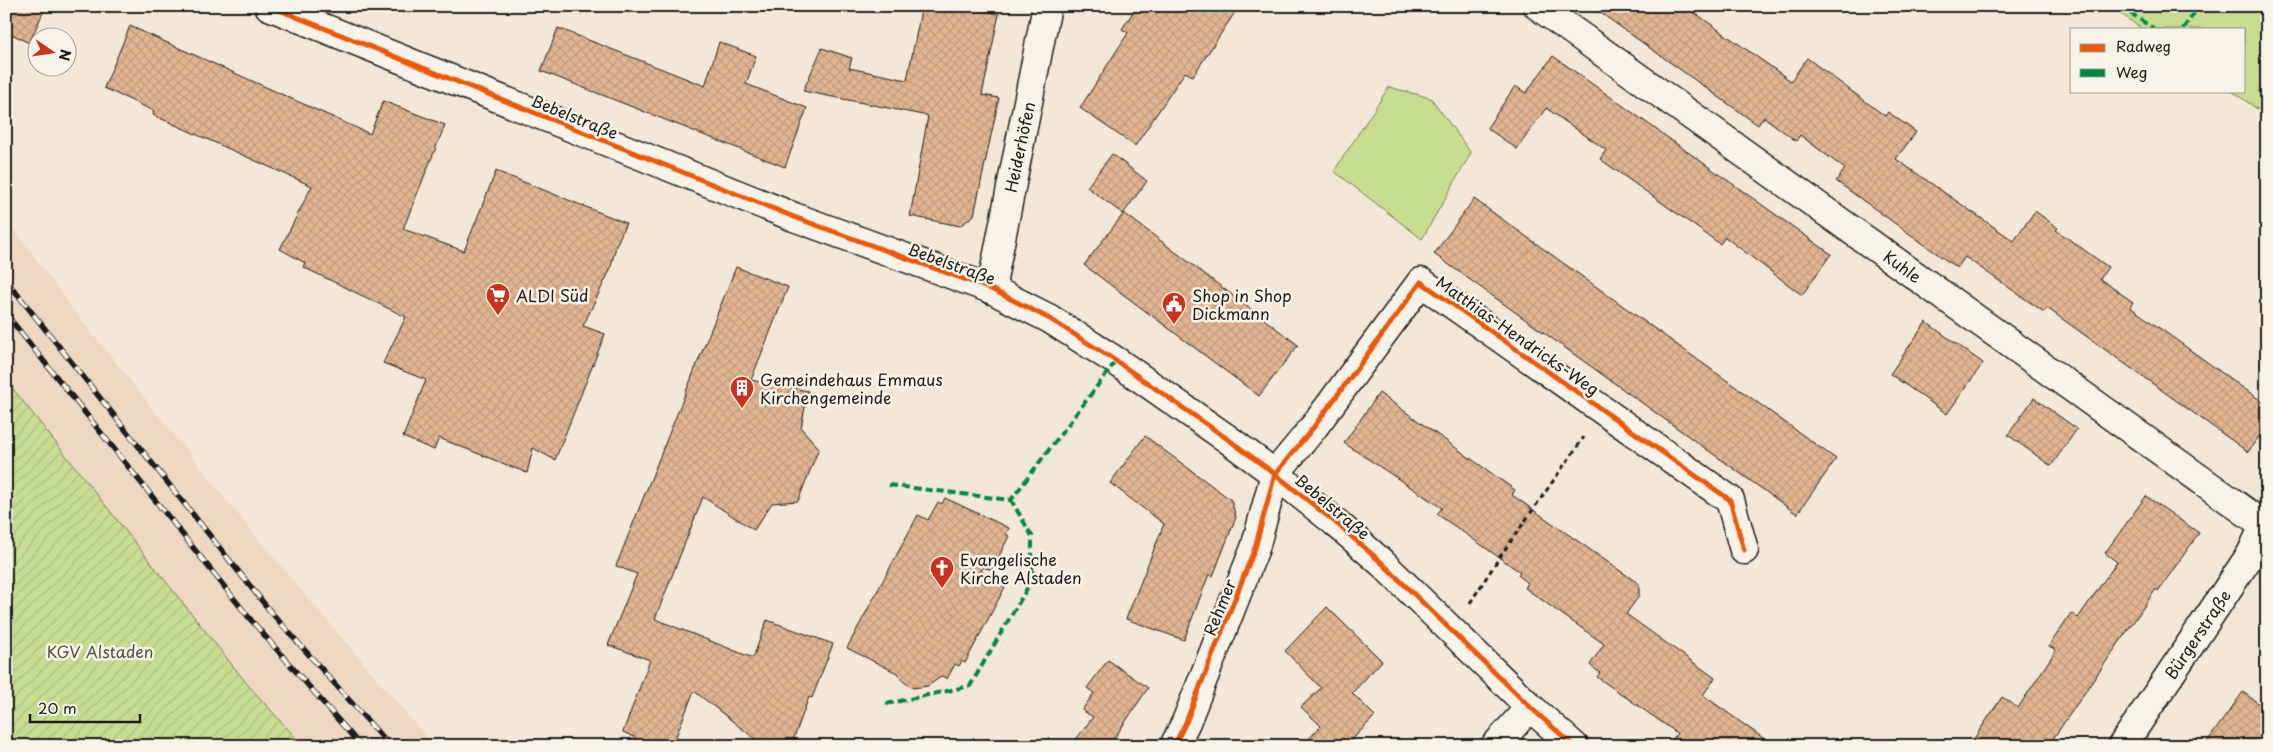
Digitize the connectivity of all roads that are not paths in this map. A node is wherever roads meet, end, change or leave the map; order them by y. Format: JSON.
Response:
{"nodes":[{"id":1,"x":269,"y":6,"type":"edge"},
{"id":2,"x":1047,"y":6,"type":"edge"},
{"id":3,"x":1538,"y":6,"type":"edge"},
{"id":4,"x":990,"y":289,"type":"junction"},
{"id":5,"x":1275,"y":474,"type":"junction"},
{"id":6,"x":2266,"y":523,"type":"edge"},
{"id":7,"x":1744,"y":550,"type":"dead end"},
{"id":8,"x":1530,"y":707,"type":"junction"},
{"id":9,"x":1174,"y":746,"type":"edge"},
{"id":10,"x":1495,"y":746,"type":"edge"},
{"id":11,"x":1574,"y":746,"type":"edge"},
{"id":12,"x":2122,"y":746,"type":"edge"}],
"edges":[{"from":1,"to":4,"type":"street","name":"Bebelstraße"},
{"from":2,"to":4,"type":"street","name":"Heiderhöfen"},
{"from":3,"to":6,"type":"street","name":"Kuhle"},
{"from":4,"to":5,"type":"street","name":"Bebelstraße"},
{"from":5,"to":7,"type":"street","name":"Matthias-Hendricks-Weg"},
{"from":5,"to":8,"type":"street","name":"Bebelstraße"},
{"from":5,"to":9,"type":"street","name":"Rehmer"},
{"from":6,"to":12,"type":"street","name":"Bürgerstraße"},
{"from":8,"to":10,"type":"street"},
{"from":8,"to":11,"type":"street","name":"Bebelstraße"}]}
